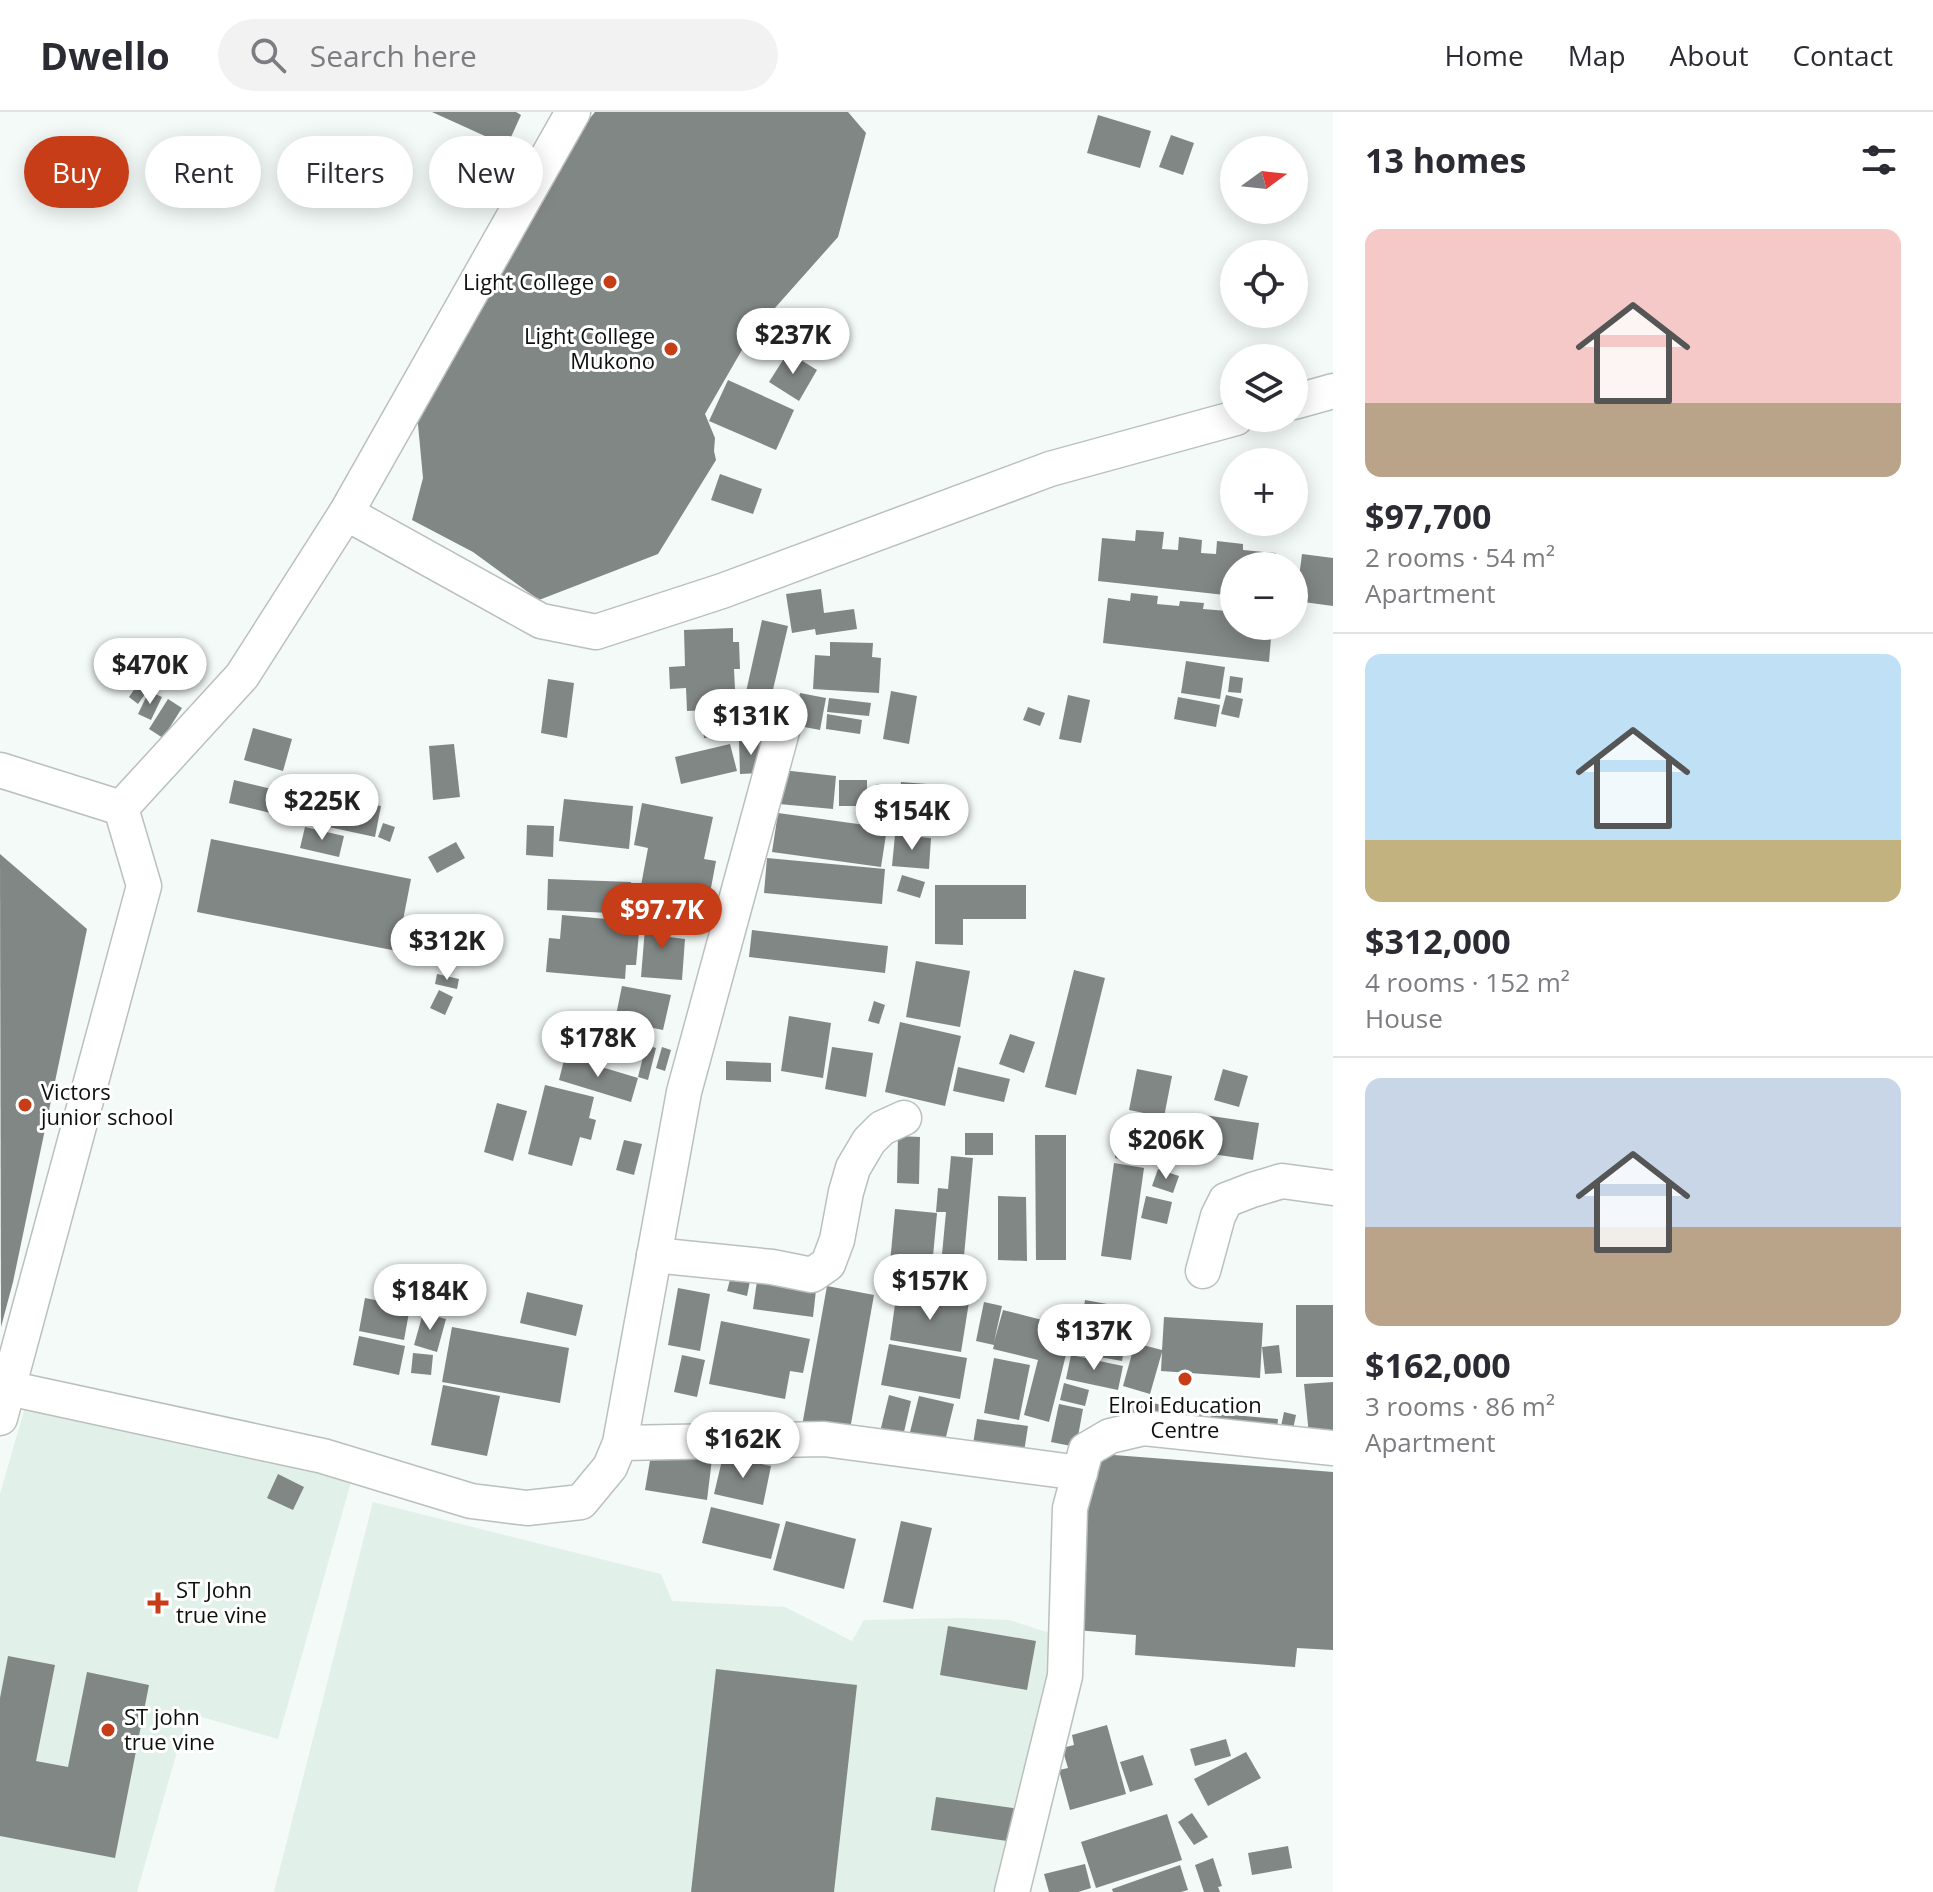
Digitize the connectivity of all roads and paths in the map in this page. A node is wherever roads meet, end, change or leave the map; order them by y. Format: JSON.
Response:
{"nodes":[{"id":1,"x":573,"y":112,"type":"edge"},
{"id":2,"x":1333,"y":391,"type":"edge"},
{"id":3,"x":1308,"y":398,"type":"edge"},
{"id":4,"x":1220,"y":422,"type":"edge"},
{"id":5,"x":346,"y":513,"type":"junction"},
{"id":6,"x":784,"y":724,"type":"dead end"},
{"id":7,"x":0,"y":770,"type":"edge"},
{"id":8,"x":121,"y":808,"type":"junction"},
{"id":9,"x":904,"y":1118,"type":"dead end"},
{"id":10,"x":1333,"y":1188,"type":"edge"},
{"id":11,"x":654,"y":1255,"type":"junction"},
{"id":12,"x":1203,"y":1271,"type":"dead end"},
{"id":13,"x":4,"y":1403,"type":"edge"},
{"id":14,"x":620,"y":1443,"type":"junction"},
{"id":15,"x":1333,"y":1448,"type":"edge"},
{"id":16,"x":1080,"y":1473,"type":"junction"},
{"id":17,"x":1012,"y":1892,"type":"edge"}],
"edges":[{"from":1,"to":5,"type":"street"},
{"from":2,"to":3,"type":"street"},
{"from":4,"to":5,"type":"street"},
{"from":5,"to":8,"type":"street"},
{"from":6,"to":11,"type":"street"},
{"from":7,"to":8,"type":"street"},
{"from":8,"to":13,"type":"street"},
{"from":9,"to":11,"type":"street"},
{"from":10,"to":12,"type":"street"},
{"from":11,"to":14,"type":"street"},
{"from":13,"to":14,"type":"street"},
{"from":14,"to":16,"type":"street"},
{"from":15,"to":16,"type":"street"},
{"from":16,"to":17,"type":"street"}]}
